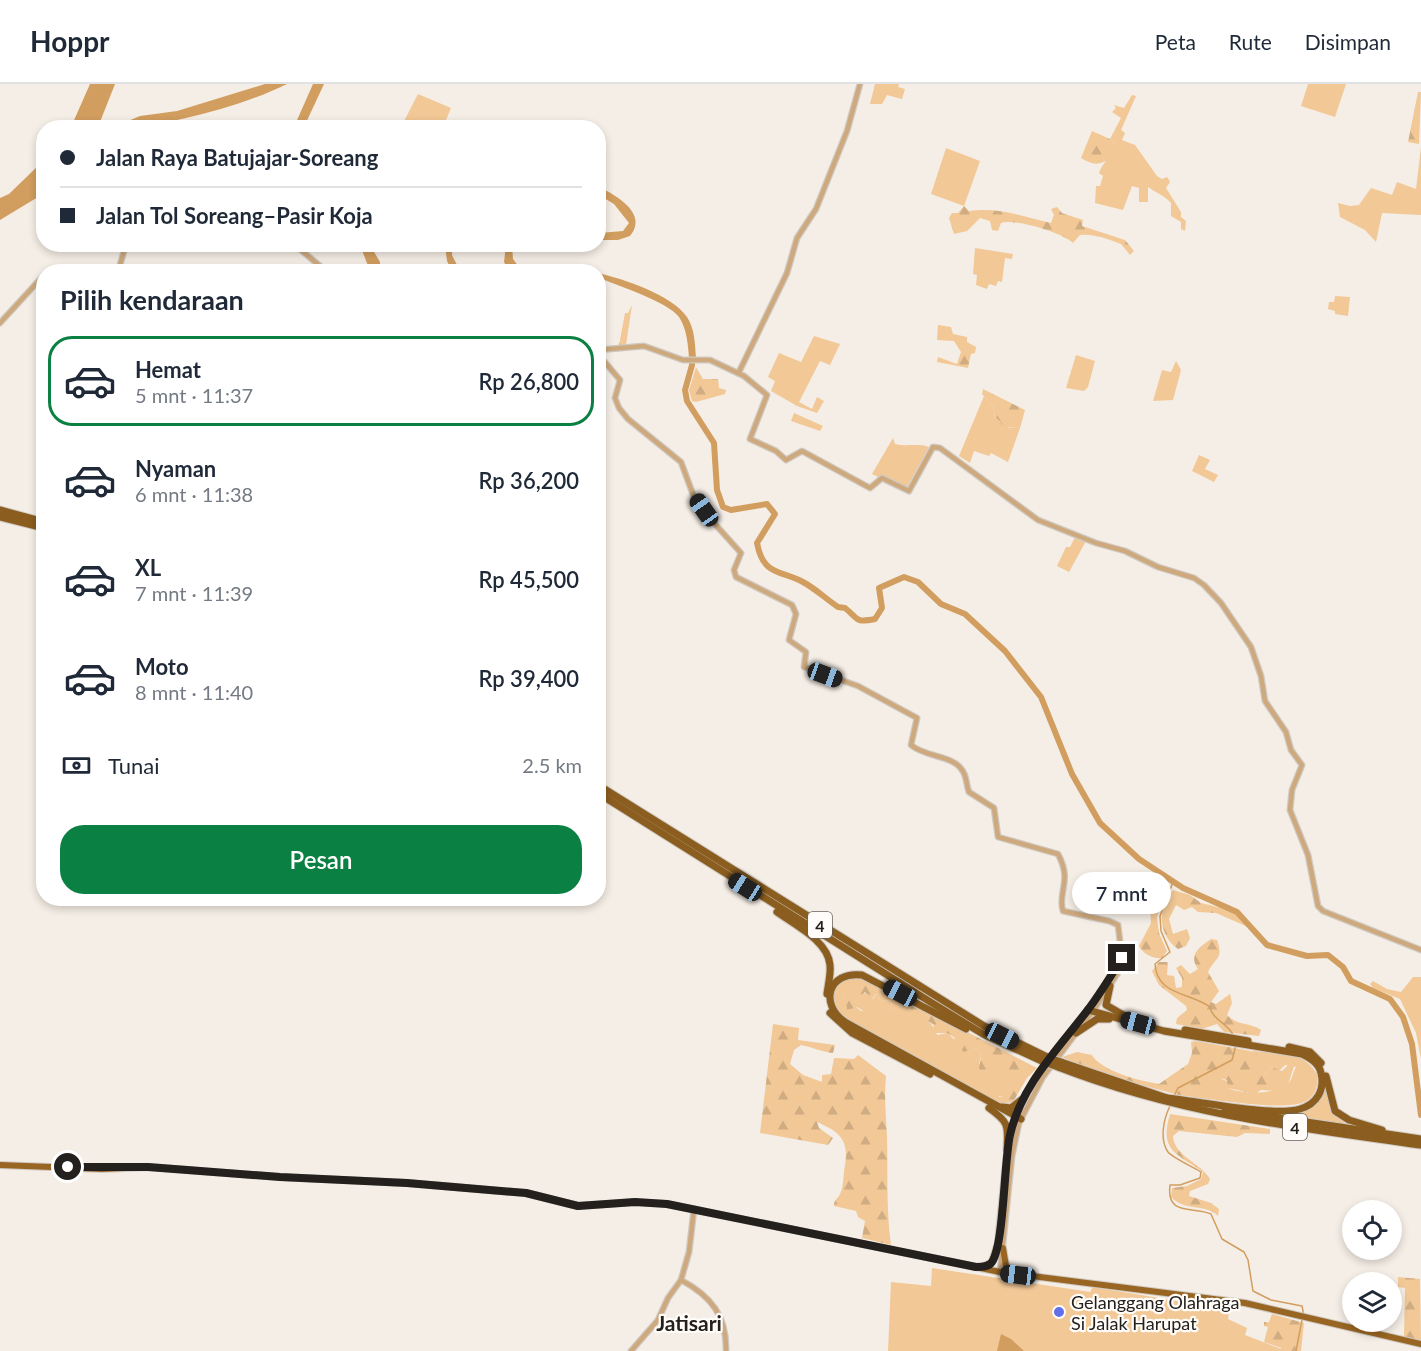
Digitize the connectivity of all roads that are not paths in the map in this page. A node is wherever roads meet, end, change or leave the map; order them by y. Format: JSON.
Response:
{"nodes":[{"id":1,"x":860,"y":84,"type":"edge"},
{"id":2,"x":303,"y":252,"type":"edge"},
{"id":3,"x":318,"y":264,"type":"edge"},
{"id":4,"x":36,"y":283,"type":"edge"},
{"id":5,"x":0,"y":323,"type":"edge"},
{"id":6,"x":606,"y":351,"type":"edge"},
{"id":7,"x":606,"y":362,"type":"edge"},
{"id":8,"x":739,"y":372,"type":"junction"},
{"id":9,"x":0,"y":510,"type":"edge"},
{"id":10,"x":0,"y":517,"type":"edge"},
{"id":11,"x":36,"y":520,"type":"edge"},
{"id":12,"x":36,"y":526,"type":"edge"},
{"id":13,"x":606,"y":790,"type":"edge"},
{"id":14,"x":606,"y":798,"type":"edge"},
{"id":15,"x":757,"y":895,"type":"junction"},
{"id":16,"x":1421,"y":950,"type":"edge"},
{"id":17,"x":1122,"y":958,"type":"junction"},
{"id":18,"x":1110,"y":986,"type":"junction"},
{"id":19,"x":1091,"y":1009,"type":"junction"},
{"id":20,"x":1128,"y":1017,"type":"junction"},
{"id":21,"x":1138,"y":1023,"type":"junction"},
{"id":22,"x":1077,"y":1032,"type":"junction"},
{"id":23,"x":983,"y":1034,"type":"junction"},
{"id":24,"x":1225,"y":1039,"type":"junction"},
{"id":25,"x":1245,"y":1042,"type":"junction"},
{"id":26,"x":1045,"y":1060,"type":"junction"},
{"id":27,"x":1022,"y":1100,"type":"junction"},
{"id":28,"x":1180,"y":1102,"type":"junction"},
{"id":29,"x":990,"y":1106,"type":"junction"},
{"id":30,"x":1017,"y":1119,"type":"junction"},
{"id":31,"x":1398,"y":1136,"type":"junction"},
{"id":32,"x":1421,"y":1139,"type":"edge"},
{"id":33,"x":1411,"y":1141,"type":"junction"},
{"id":34,"x":1421,"y":1146,"type":"edge"},
{"id":35,"x":1007,"y":1150,"type":"junction"},
{"id":36,"x":0,"y":1165,"type":"edge"},
{"id":37,"x":693,"y":1209,"type":"junction"},
{"id":38,"x":1000,"y":1247,"type":"junction"},
{"id":39,"x":976,"y":1267,"type":"junction"},
{"id":40,"x":997,"y":1272,"type":"junction"},
{"id":41,"x":1018,"y":1275,"type":"junction"},
{"id":42,"x":681,"y":1280,"type":"junction"},
{"id":43,"x":1421,"y":1344,"type":"edge"},
{"id":44,"x":632,"y":1351,"type":"edge"},
{"id":45,"x":726,"y":1351,"type":"edge"}],
"edges":[{"from":1,"to":8,"type":"street"},
{"from":2,"to":3,"type":"street"},
{"from":4,"to":5,"type":"street"},
{"from":6,"to":8,"type":"street"},
{"from":7,"to":17,"type":"street"},
{"from":8,"to":16,"type":"street"},
{"from":9,"to":11,"type":"highway"},
{"from":10,"to":12,"type":"highway"},
{"from":13,"to":26,"type":"highway","number":"4"},
{"from":14,"to":15,"type":"highway","number":"4"},
{"from":15,"to":23,"type":"highway","number":"4"},
{"from":15,"to":29,"type":"highway"},
{"from":17,"to":18,"type":"street"},
{"from":17,"to":19,"type":"street"},
{"from":18,"to":19,"type":"street"},
{"from":18,"to":20,"type":"highway"},
{"from":19,"to":20,"type":"highway"},
{"from":19,"to":21,"type":"highway"},
{"from":19,"to":22,"type":"street"},
{"from":19,"to":27,"type":"street"},
{"from":20,"to":24,"type":"highway"},
{"from":21,"to":22,"type":"highway"},
{"from":21,"to":24,"type":"highway"},
{"from":22,"to":30,"type":"street"},
{"from":23,"to":26,"type":"highway","number":"4"},
{"from":23,"to":29,"type":"highway"},
{"from":24,"to":25,"type":"highway"},
{"from":25,"to":28,"type":"highway"},
{"from":25,"to":31,"type":"highway"},
{"from":26,"to":28,"type":"highway","number":"4","bridge":true},
{"from":27,"to":29,"type":"highway"},
{"from":27,"to":30,"type":"street"},
{"from":28,"to":31,"type":"highway","number":"4"},
{"from":28,"to":33,"type":"highway","number":"4"},
{"from":29,"to":30,"type":"highway"},
{"from":29,"to":35,"type":"highway"},
{"from":30,"to":35,"type":"street"},
{"from":30,"to":38,"type":"street"},
{"from":31,"to":33,"type":"highway","number":"4"},
{"from":32,"to":33,"type":"highway","number":"4"},
{"from":33,"to":34,"type":"highway","number":"4"},
{"from":35,"to":38,"type":"street"},
{"from":36,"to":37,"type":"highway"},
{"from":37,"to":39,"type":"highway"},
{"from":37,"to":42,"type":"street"},
{"from":38,"to":39,"type":"highway"},
{"from":38,"to":40,"type":"street"},
{"from":38,"to":41,"type":"highway"},
{"from":39,"to":40,"type":"highway"},
{"from":40,"to":41,"type":"highway"},
{"from":41,"to":43,"type":"highway"},
{"from":42,"to":44,"type":"street"},
{"from":42,"to":45,"type":"street"}]}
